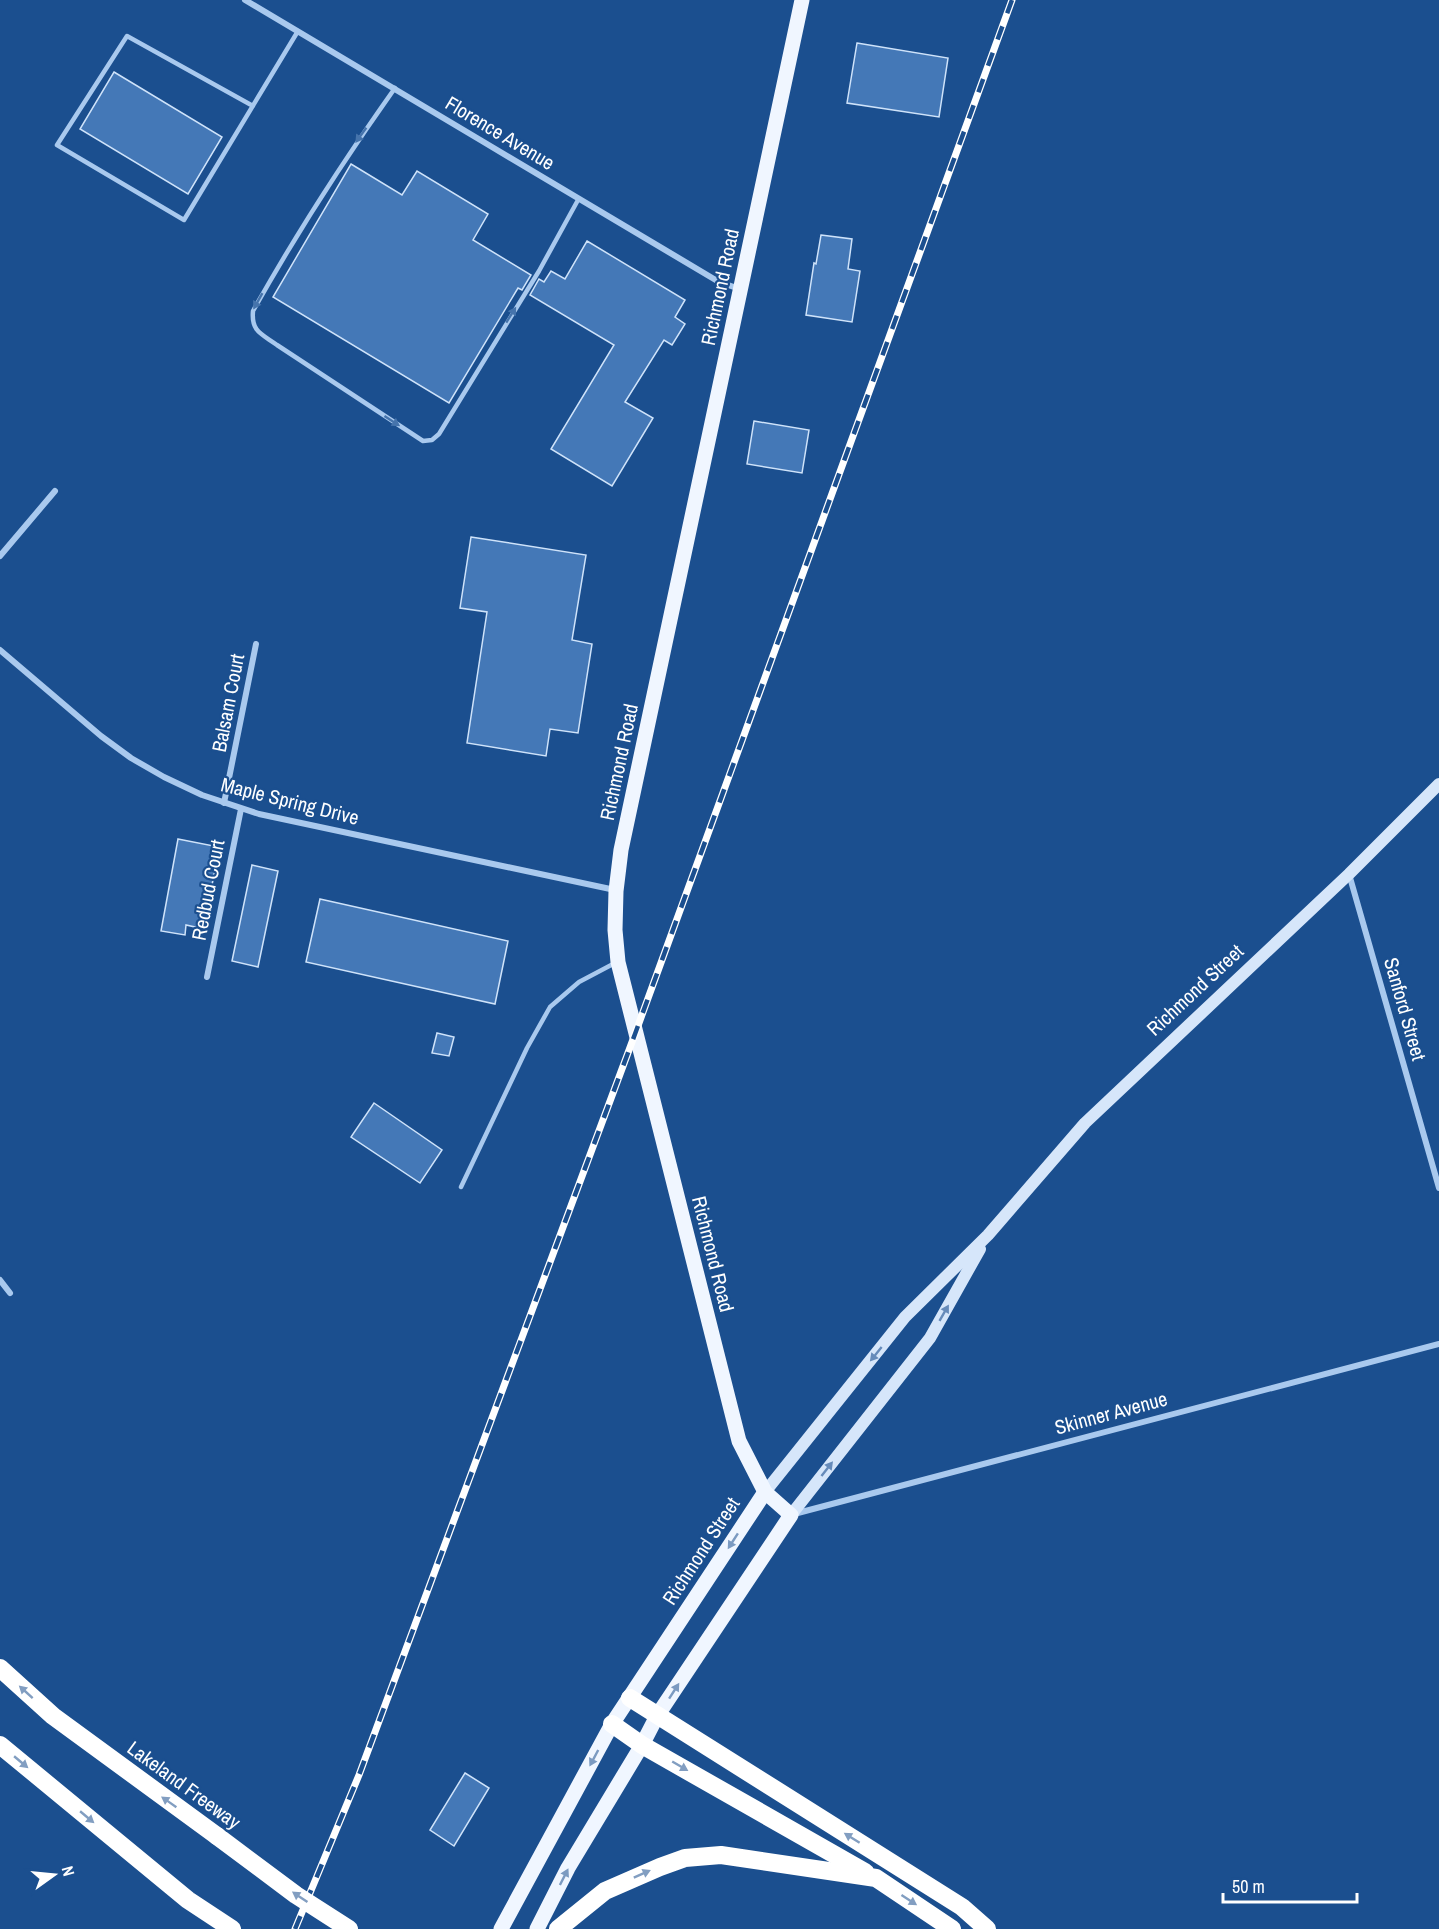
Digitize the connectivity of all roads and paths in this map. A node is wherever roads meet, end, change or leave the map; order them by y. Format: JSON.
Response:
{"nodes":[{"id":1,"x":245,"y":0,"type":"edge"},
{"id":2,"x":802,"y":0,"type":"edge"},
{"id":3,"x":298,"y":31,"type":"junction"},
{"id":4,"x":395,"y":88,"type":"junction"},
{"id":5,"x":253,"y":106,"type":"junction"},
{"id":6,"x":578,"y":200,"type":"junction"},
{"id":7,"x":741,"y":290,"type":"junction"},
{"id":8,"x":55,"y":491,"type":"dead end"},
{"id":9,"x":0,"y":556,"type":"edge"},
{"id":10,"x":256,"y":644,"type":"dead end"},
{"id":11,"x":0,"y":650,"type":"edge"},
{"id":12,"x":1439,"y":784,"type":"edge"},
{"id":13,"x":224,"y":803,"type":"junction"},
{"id":14,"x":241,"y":809,"type":"junction"},
{"id":15,"x":1349,"y":874,"type":"junction"},
{"id":16,"x":616,"y":891,"type":"junction"},
{"id":17,"x":618,"y":962,"type":"junction"},
{"id":18,"x":207,"y":977,"type":"dead end"},
{"id":19,"x":461,"y":1187,"type":"dead end"},
{"id":20,"x":1439,"y":1188,"type":"edge"},
{"id":21,"x":988,"y":1235,"type":"junction"},
{"id":22,"x":0,"y":1280,"type":"edge"},
{"id":23,"x":10,"y":1293,"type":"dead end"},
{"id":24,"x":1439,"y":1344,"type":"edge"},
{"id":25,"x":765,"y":1492,"type":"junction"},
{"id":26,"x":790,"y":1515,"type":"junction"},
{"id":27,"x":0,"y":1668,"type":"edge"},
{"id":28,"x":630,"y":1698,"type":"junction"},
{"id":29,"x":657,"y":1716,"type":"junction"},
{"id":30,"x":612,"y":1725,"type":"junction"},
{"id":31,"x":0,"y":1745,"type":"edge"},
{"id":32,"x":642,"y":1745,"type":"junction"},
{"id":33,"x":876,"y":1878,"type":"junction"},
{"id":34,"x":232,"y":1929,"type":"edge"},
{"id":35,"x":349,"y":1929,"type":"edge"},
{"id":36,"x":501,"y":1929,"type":"edge"},
{"id":37,"x":537,"y":1929,"type":"edge"},
{"id":38,"x":558,"y":1929,"type":"edge"},
{"id":39,"x":952,"y":1929,"type":"edge"},
{"id":40,"x":987,"y":1929,"type":"edge"}],
"edges":[{"from":1,"to":3,"type":"street","name":"Florence Avenue"},
{"from":2,"to":7,"type":"main road","name":"Richmond Road"},
{"from":3,"to":4,"type":"street","name":"Florence Avenue"},
{"from":3,"to":5,"type":"lane"},
{"from":4,"to":6,"type":"street","name":"Florence Avenue"},
{"from":4,"to":6,"type":"lane","one_way":true},
{"from":5,"to":5,"type":"lane"},
{"from":6,"to":7,"type":"street","name":"Florence Avenue"},
{"from":7,"to":16,"type":"main road","name":"Richmond Road"},
{"from":8,"to":9,"type":"street"},
{"from":10,"to":13,"type":"street","name":"Balsam Court"},
{"from":11,"to":13,"type":"street","name":"Maple Spring Drive"},
{"from":12,"to":15,"type":"main road","name":"Richmond Street"},
{"from":13,"to":14,"type":"street","name":"Maple Spring Drive"},
{"from":14,"to":16,"type":"street","name":"Maple Spring Drive"},
{"from":14,"to":18,"type":"street","name":"Redbud Court"},
{"from":15,"to":20,"type":"street","name":"Sanford Street"},
{"from":15,"to":21,"type":"main road","name":"Richmond Street"},
{"from":16,"to":17,"type":"main road","name":"Richmond Road"},
{"from":17,"to":19,"type":"lane"},
{"from":17,"to":25,"type":"main road","name":"Richmond Road"},
{"from":21,"to":25,"type":"main road","name":"Richmond Street","one_way":true},
{"from":26,"to":21,"type":"main road","name":"Richmond Street","one_way":true},
{"from":22,"to":23,"type":"street"},
{"from":24,"to":26,"type":"street","name":"Skinner Avenue"},
{"from":25,"to":26,"type":"main road","name":"Richmond Road"},
{"from":25,"to":28,"type":"main road","name":"Richmond Street","one_way":true},
{"from":29,"to":26,"type":"main road","name":"Richmond Street","one_way":true},
{"from":35,"to":27,"type":"highway","name":"Lakeland Freeway","one_way":true,"bridge":true},
{"from":28,"to":29,"type":"highway"},
{"from":28,"to":30,"type":"main road","name":"Richmond Street"},
{"from":29,"to":32,"type":"main road","name":"Richmond Street"},
{"from":40,"to":29,"type":"highway","one_way":true},
{"from":30,"to":32,"type":"highway"},
{"from":30,"to":36,"type":"main road","name":"Richmond Street","one_way":true},
{"from":31,"to":34,"type":"highway","one_way":true},
{"from":32,"to":33,"type":"highway","one_way":true},
{"from":37,"to":32,"type":"main road","name":"Richmond Street","one_way":true},
{"from":38,"to":33,"type":"highway","one_way":true},
{"from":33,"to":39,"type":"highway","one_way":true}]}
